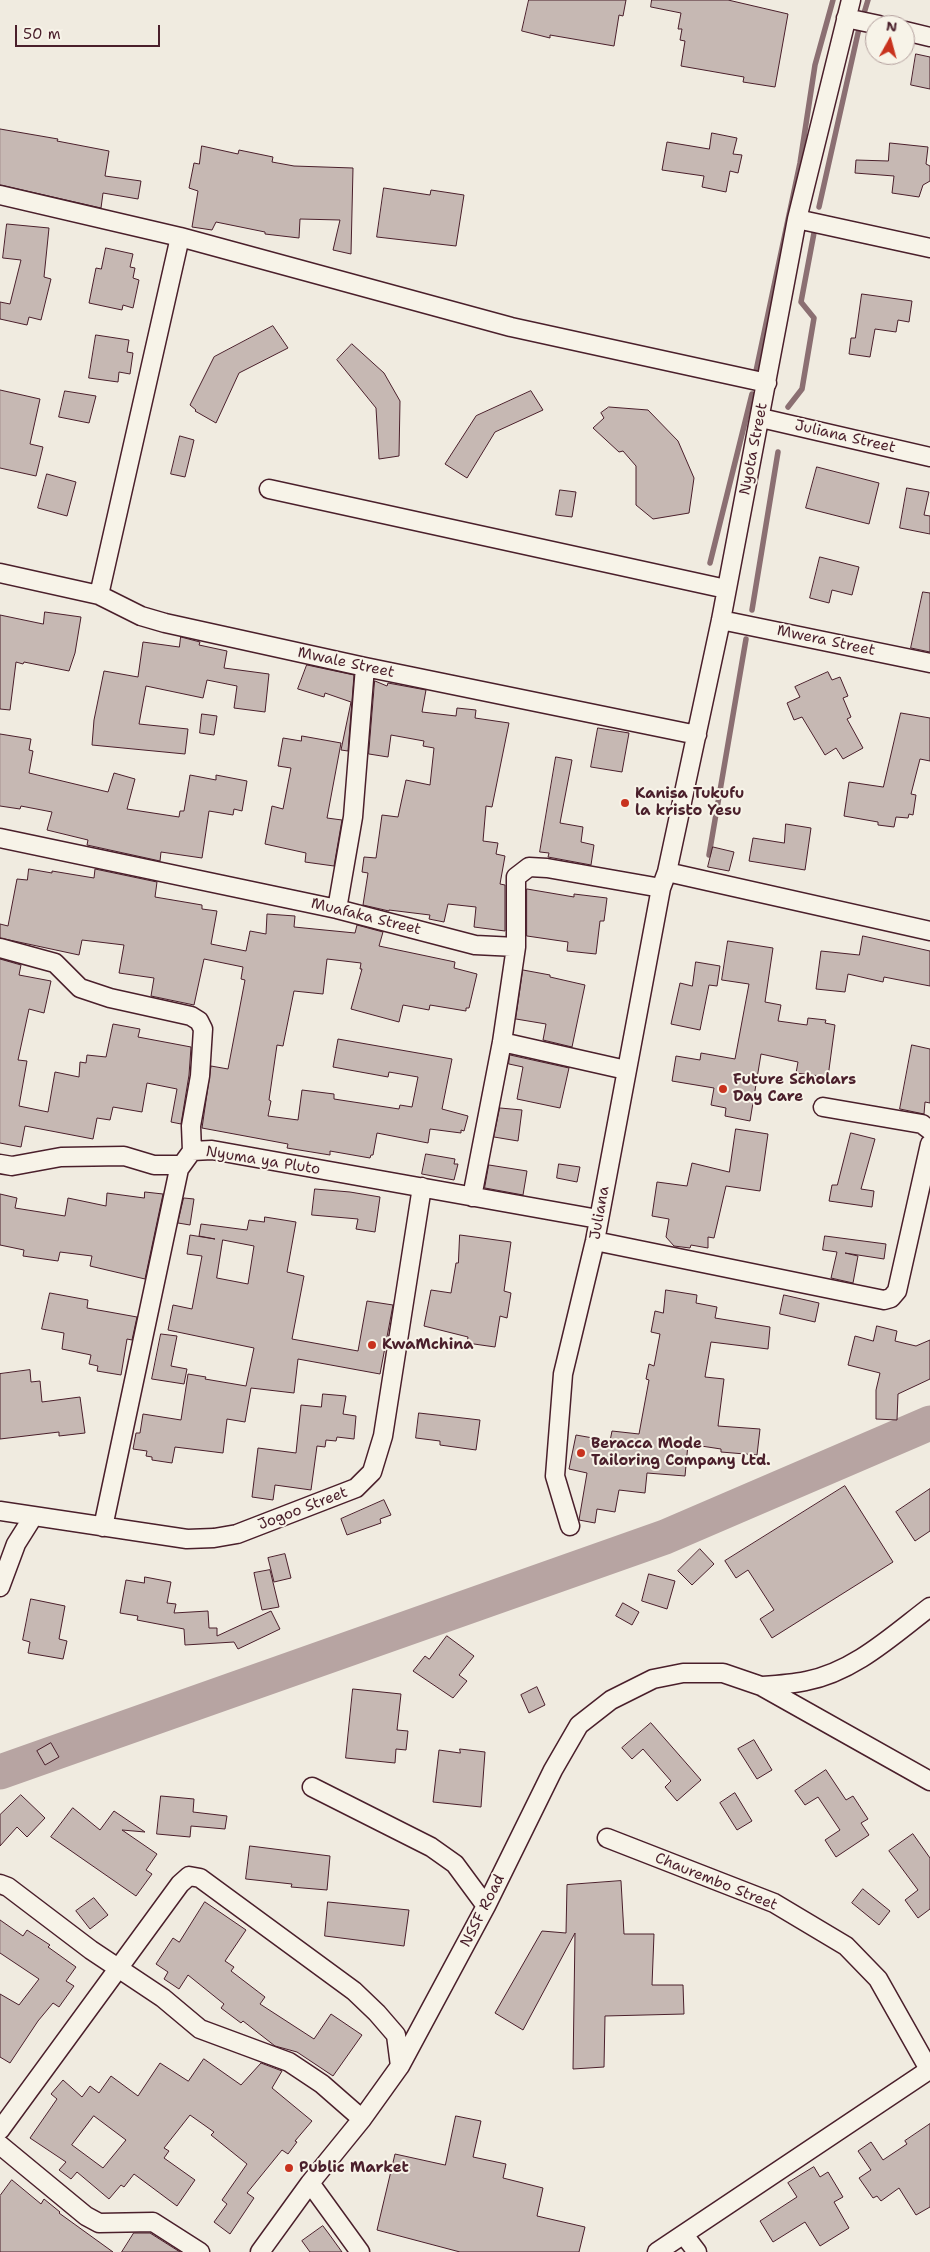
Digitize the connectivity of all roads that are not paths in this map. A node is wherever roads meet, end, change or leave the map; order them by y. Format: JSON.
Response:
{"nodes":[{"id":1,"x":851,"y":0,"type":"edge"},
{"id":2,"x":846,"y":18,"type":"junction"},
{"id":3,"x":865,"y":22,"type":"edge"},
{"id":4,"x":915,"y":33,"type":"edge"},
{"id":5,"x":930,"y":37,"type":"edge"},
{"id":6,"x":0,"y":195,"type":"edge"},
{"id":7,"x":798,"y":219,"type":"junction"},
{"id":8,"x":180,"y":237,"type":"junction"},
{"id":9,"x":930,"y":248,"type":"edge"},
{"id":10,"x":767,"y":383,"type":"junction"},
{"id":11,"x":761,"y":418,"type":"junction"},
{"id":12,"x":930,"y":457,"type":"edge"},
{"id":13,"x":269,"y":489,"type":"dead end"},
{"id":14,"x":0,"y":573,"type":"edge"},
{"id":15,"x":726,"y":589,"type":"junction"},
{"id":16,"x":100,"y":595,"type":"junction"},
{"id":17,"x":721,"y":620,"type":"junction"},
{"id":18,"x":930,"y":663,"type":"edge"},
{"id":19,"x":364,"y":667,"type":"junction"},
{"id":20,"x":697,"y":735,"type":"junction"},
{"id":21,"x":0,"y":838,"type":"edge"},
{"id":22,"x":663,"y":886,"type":"junction"},
{"id":23,"x":337,"y":909,"type":"junction"},
{"id":24,"x":930,"y":931,"type":"edge"},
{"id":25,"x":516,"y":947,"type":"junction"},
{"id":26,"x":0,"y":948,"type":"edge"},
{"id":27,"x":502,"y":1042,"type":"junction"},
{"id":28,"x":626,"y":1070,"type":"junction"},
{"id":29,"x":823,"y":1107,"type":"dead end"},
{"id":30,"x":930,"y":1130,"type":"edge"},
{"id":31,"x":930,"y":1144,"type":"edge"},
{"id":32,"x":187,"y":1158,"type":"junction"},
{"id":33,"x":0,"y":1164,"type":"edge"},
{"id":34,"x":422,"y":1187,"type":"junction"},
{"id":35,"x":472,"y":1197,"type":"junction"},
{"id":36,"x":598,"y":1219,"type":"junction"},
{"id":37,"x":595,"y":1242,"type":"junction"},
{"id":38,"x":0,"y":1511,"type":"edge"},
{"id":39,"x":33,"y":1517,"type":"junction"},
{"id":40,"x":570,"y":1526,"type":"dead end"},
{"id":41,"x":103,"y":1528,"type":"junction"},
{"id":42,"x":0,"y":1587,"type":"edge"},
{"id":43,"x":930,"y":1607,"type":"edge"},
{"id":44,"x":761,"y":1686,"type":"junction"},
{"id":45,"x":930,"y":1781,"type":"edge"},
{"id":46,"x":312,"y":1787,"type":"dead end"},
{"id":47,"x":607,"y":1838,"type":"dead end"},
{"id":48,"x":0,"y":1884,"type":"edge"},
{"id":49,"x":486,"y":1906,"type":"junction"},
{"id":50,"x":119,"y":1969,"type":"junction"},
{"id":51,"x":400,"y":2066,"type":"junction"},
{"id":52,"x":930,"y":2071,"type":"edge"},
{"id":53,"x":362,"y":2119,"type":"junction"},
{"id":54,"x":0,"y":2130,"type":"edge"},
{"id":55,"x":0,"y":2145,"type":"edge"},
{"id":56,"x":310,"y":2183,"type":"junction"},
{"id":57,"x":684,"y":2235,"type":"junction"},
{"id":58,"x":200,"y":2252,"type":"edge"},
{"id":59,"x":260,"y":2252,"type":"edge"},
{"id":60,"x":360,"y":2252,"type":"edge"},
{"id":61,"x":657,"y":2252,"type":"edge"},
{"id":62,"x":696,"y":2252,"type":"edge"}],
"edges":[{"from":1,"to":2,"type":"street","name":"Nyota Street"},
{"from":2,"to":3,"type":"street"},
{"from":2,"to":7,"type":"street","name":"Nyota Street"},
{"from":4,"to":5,"type":"street"},
{"from":6,"to":8,"type":"street"},
{"from":7,"to":9,"type":"street"},
{"from":7,"to":10,"type":"street","name":"Nyota Street"},
{"from":8,"to":10,"type":"street"},
{"from":8,"to":16,"type":"street"},
{"from":10,"to":11,"type":"street","name":"Nyota Street"},
{"from":11,"to":12,"type":"street","name":"Juliana Street"},
{"from":11,"to":15,"type":"street","name":"Nyota Street"},
{"from":13,"to":15,"type":"street"},
{"from":14,"to":16,"type":"street","name":"Mwale Street"},
{"from":15,"to":17,"type":"street","name":"Nyota Street"},
{"from":16,"to":19,"type":"street","name":"Mwale Street"},
{"from":17,"to":18,"type":"street","name":"Mwera Street"},
{"from":17,"to":20,"type":"street","name":"Nyota Street"},
{"from":19,"to":20,"type":"street","name":"Mwale Street"},
{"from":19,"to":23,"type":"street"},
{"from":20,"to":22,"type":"street","name":"Nyota Street"},
{"from":21,"to":23,"type":"street","name":"Muafaka Street"},
{"from":22,"to":24,"type":"street"},
{"from":22,"to":25,"type":"street"},
{"from":22,"to":28,"type":"street","name":"Juliana"},
{"from":23,"to":25,"type":"street","name":"Muafaka Street"},
{"from":25,"to":27,"type":"street"},
{"from":26,"to":32,"type":"street"},
{"from":27,"to":28,"type":"street"},
{"from":27,"to":35,"type":"street"},
{"from":28,"to":36,"type":"street","name":"Juliana"},
{"from":29,"to":30,"type":"street"},
{"from":31,"to":37,"type":"street"},
{"from":32,"to":33,"type":"street","name":"Nyuma ya Pluto"},
{"from":32,"to":34,"type":"street","name":"Nyuma ya Pluto"},
{"from":32,"to":41,"type":"street"},
{"from":34,"to":35,"type":"street","name":"Nyuma ya Pluto"},
{"from":34,"to":41,"type":"street","name":"Jogoo Street"},
{"from":35,"to":36,"type":"street","name":"Nyuma ya Pluto"},
{"from":36,"to":37,"type":"street","name":"Juliana"},
{"from":37,"to":40,"type":"street","name":"Juliana"},
{"from":38,"to":39,"type":"street","name":"Jogoo Street"},
{"from":39,"to":41,"type":"street","name":"Jogoo Street"},
{"from":39,"to":42,"type":"street"},
{"from":43,"to":44,"type":"street"},
{"from":44,"to":45,"type":"street"},
{"from":44,"to":49,"type":"street","name":"NSSF Road"},
{"from":46,"to":49,"type":"street"},
{"from":47,"to":52,"type":"street","name":"Chaurembo Street"},
{"from":48,"to":50,"type":"street"},
{"from":49,"to":51,"type":"street","name":"NSSF Road"},
{"from":50,"to":51,"type":"street"},
{"from":50,"to":53,"type":"street"},
{"from":50,"to":54,"type":"street"},
{"from":51,"to":53,"type":"street","name":"NSSF Road"},
{"from":52,"to":57,"type":"street"},
{"from":53,"to":56,"type":"street","name":"NSSF Road"},
{"from":55,"to":58,"type":"street"},
{"from":56,"to":59,"type":"street","name":"NSSF Road"},
{"from":56,"to":60,"type":"street"},
{"from":57,"to":61,"type":"street"},
{"from":57,"to":62,"type":"street"}]}
